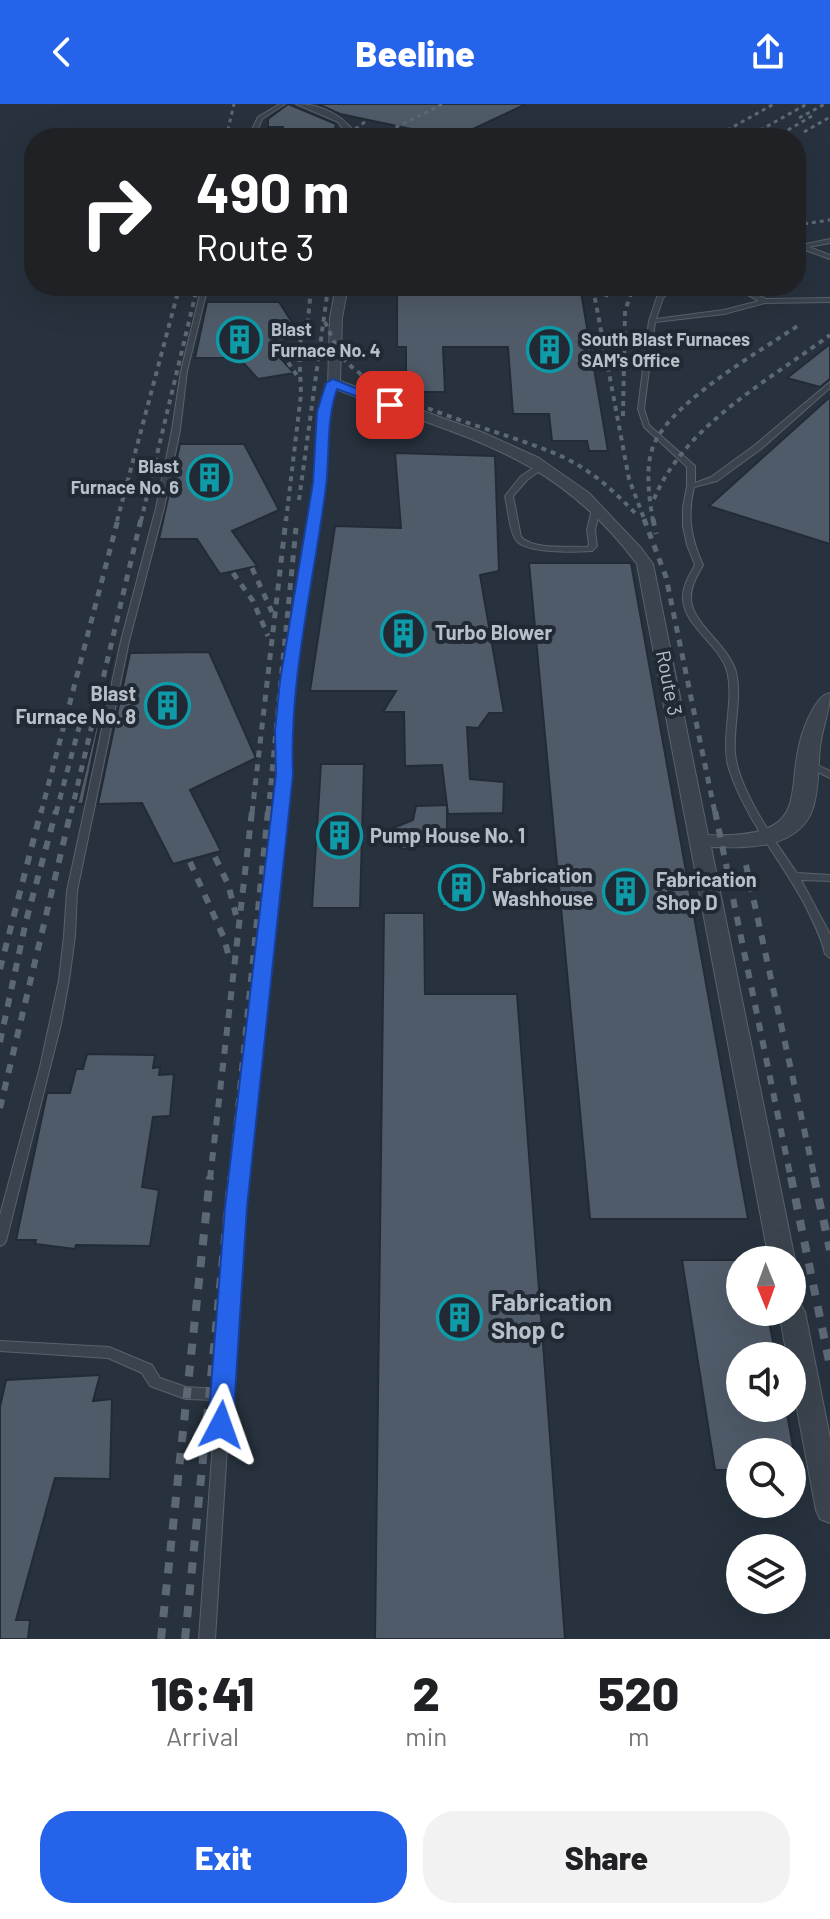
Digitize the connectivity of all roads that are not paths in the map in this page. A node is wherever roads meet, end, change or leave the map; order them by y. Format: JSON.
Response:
{"nodes":[{"id":1,"x":283,"y":104,"type":"edge"},
{"id":2,"x":301,"y":104,"type":"edge"},
{"id":3,"x":256,"y":128,"type":"edge"},
{"id":4,"x":348,"y":128,"type":"edge"},
{"id":5,"x":830,"y":241,"type":"edge"},
{"id":6,"x":806,"y":246,"type":"edge"},
{"id":7,"x":806,"y":249,"type":"edge"},
{"id":8,"x":830,"y":257,"type":"edge"},
{"id":9,"x":203,"y":296,"type":"edge"},
{"id":10,"x":340,"y":296,"type":"edge"},
{"id":11,"x":661,"y":296,"type":"edge"},
{"id":12,"x":754,"y":296,"type":"edge"},
{"id":13,"x":830,"y":300,"type":"edge"},
{"id":14,"x":765,"y":301,"type":"junction"},
{"id":15,"x":652,"y":321,"type":"junction"},
{"id":16,"x":333,"y":383,"type":"junction"},
{"id":17,"x":830,"y":384,"type":"edge"},
{"id":18,"x":541,"y":467,"type":"junction"},
{"id":19,"x":691,"y":486,"type":"junction"},
{"id":20,"x":596,"y":509,"type":"junction"},
{"id":21,"x":830,"y":698,"type":"edge"},
{"id":22,"x":809,"y":764,"type":"junction"},
{"id":23,"x":830,"y":775,"type":"edge"},
{"id":24,"x":767,"y":837,"type":"junction"},
{"id":25,"x":701,"y":841,"type":"junction"},
{"id":26,"x":794,"y":876,"type":"junction"},
{"id":27,"x":830,"y":878,"type":"edge"},
{"id":28,"x":830,"y":954,"type":"edge"},
{"id":29,"x":0,"y":1241,"type":"edge"},
{"id":30,"x":779,"y":1246,"type":"edge"},
{"id":31,"x":795,"y":1326,"type":"edge"},
{"id":32,"x":0,"y":1346,"type":"edge"},
{"id":33,"x":223,"y":1395,"type":"junction"},
{"id":34,"x":830,"y":1510,"type":"edge"},
{"id":35,"x":207,"y":1639,"type":"edge"}],
"edges":[{"from":1,"to":3,"type":"lane"},
{"from":2,"to":4,"type":"street"},
{"from":5,"to":6,"type":"lane"},
{"from":7,"to":8,"type":"lane"},
{"from":9,"to":29,"type":"lane"},
{"from":10,"to":16,"type":"street"},
{"from":11,"to":15,"type":"lane"},
{"from":12,"to":14,"type":"lane"},
{"from":13,"to":14,"type":"lane"},
{"from":14,"to":15,"type":"lane"},
{"from":15,"to":19,"type":"lane"},
{"from":16,"to":18,"type":"street","name":"Route 3"},
{"from":16,"to":33,"type":"lane"},
{"from":17,"to":19,"type":"lane"},
{"from":18,"to":20,"type":"street","name":"Route 3"},
{"from":18,"to":20,"type":"lane"},
{"from":19,"to":24,"type":"lane"},
{"from":20,"to":25,"type":"street","name":"Route 3"},
{"from":21,"to":22,"type":"street"},
{"from":22,"to":23,"type":"lane"},
{"from":22,"to":24,"type":"street"},
{"from":24,"to":25,"type":"street"},
{"from":24,"to":26,"type":"lane"},
{"from":25,"to":30,"type":"street","name":"Route 3"},
{"from":26,"to":27,"type":"lane"},
{"from":26,"to":28,"type":"lane"},
{"from":31,"to":34,"type":"street"},
{"from":32,"to":33,"type":"lane"},
{"from":33,"to":35,"type":"lane"}]}
